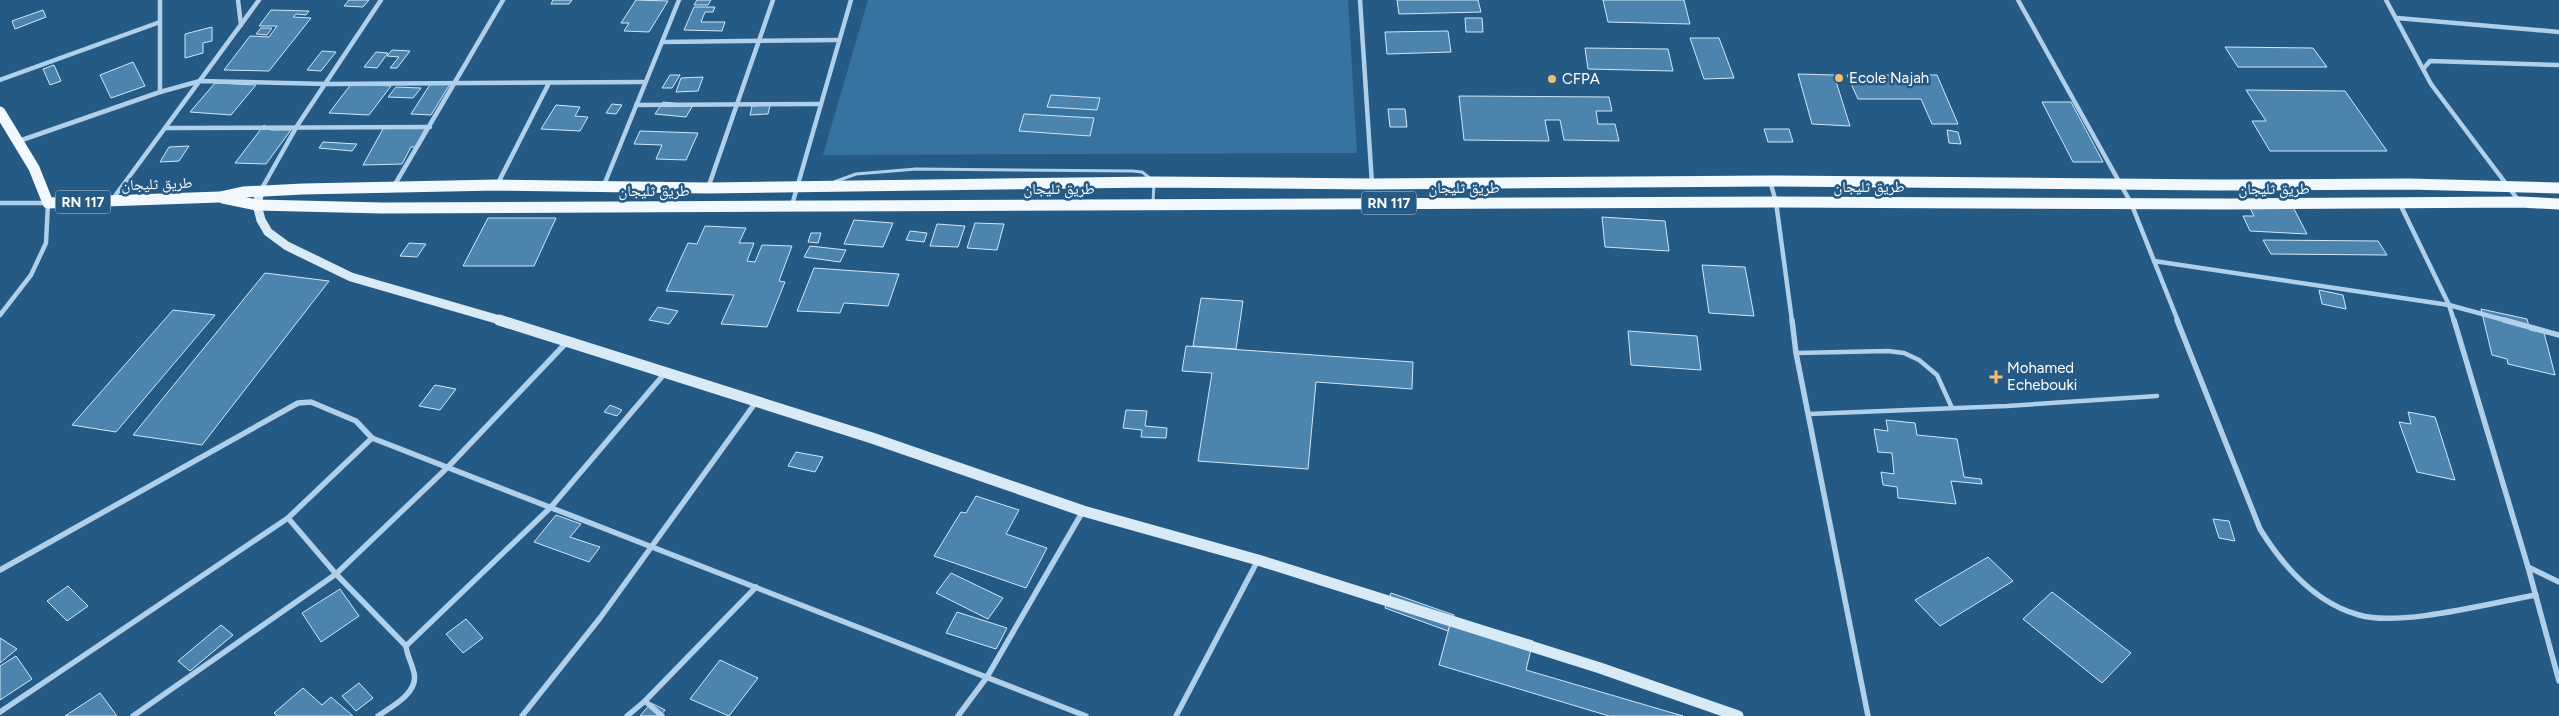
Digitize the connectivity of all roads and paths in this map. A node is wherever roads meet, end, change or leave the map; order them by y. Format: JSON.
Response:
{"nodes":[{"id":1,"x":160,"y":0,"type":"edge"},
{"id":2,"x":238,"y":0,"type":"edge"},
{"id":3,"x":259,"y":0,"type":"edge"},
{"id":4,"x":381,"y":0,"type":"edge"},
{"id":5,"x":503,"y":0,"type":"edge"},
{"id":6,"x":678,"y":0,"type":"edge"},
{"id":7,"x":773,"y":0,"type":"edge"},
{"id":8,"x":851,"y":0,"type":"edge"},
{"id":9,"x":1360,"y":0,"type":"edge"},
{"id":10,"x":2018,"y":0,"type":"edge"},
{"id":11,"x":2386,"y":0,"type":"edge"},
{"id":12,"x":2397,"y":18,"type":"junction"},
{"id":13,"x":160,"y":22,"type":"junction"},
{"id":14,"x":241,"y":25,"type":"junction"},
{"id":15,"x":2559,"y":32,"type":"edge"},
{"id":16,"x":759,"y":40,"type":"junction"},
{"id":17,"x":839,"y":40,"type":"junction"},
{"id":18,"x":662,"y":42,"type":"junction"},
{"id":19,"x":2559,"y":65,"type":"edge"},
{"id":20,"x":2424,"y":68,"type":"junction"},
{"id":21,"x":0,"y":80,"type":"edge"},
{"id":22,"x":200,"y":81,"type":"junction"},
{"id":23,"x":645,"y":82,"type":"junction"},
{"id":24,"x":549,"y":83,"type":"junction"},
{"id":25,"x":326,"y":84,"type":"junction"},
{"id":26,"x":454,"y":84,"type":"junction"},
{"id":27,"x":160,"y":92,"type":"junction"},
{"id":28,"x":636,"y":104,"type":"junction"},
{"id":29,"x":736,"y":104,"type":"junction"},
{"id":30,"x":820,"y":104,"type":"junction"},
{"id":31,"x":0,"y":112,"type":"edge"},
{"id":32,"x":297,"y":126,"type":"junction"},
{"id":33,"x":430,"y":127,"type":"junction"},
{"id":34,"x":165,"y":128,"type":"junction"},
{"id":35,"x":18,"y":141,"type":"junction"},
{"id":36,"x":1770,"y":181,"type":"junction"},
{"id":37,"x":1155,"y":182,"type":"junction"},
{"id":38,"x":1372,"y":184,"type":"junction"},
{"id":39,"x":2121,"y":184,"type":"junction"},
{"id":40,"x":604,"y":185,"type":"junction"},
{"id":41,"x":497,"y":186,"type":"junction"},
{"id":42,"x":797,"y":187,"type":"junction"},
{"id":43,"x":2507,"y":187,"type":"junction"},
{"id":44,"x":708,"y":188,"type":"junction"},
{"id":45,"x":2559,"y":188,"type":"edge"},
{"id":46,"x":392,"y":189,"type":"junction"},
{"id":47,"x":260,"y":191,"type":"junction"},
{"id":48,"x":220,"y":197,"type":"junction"},
{"id":49,"x":112,"y":201,"type":"junction"},
{"id":50,"x":1776,"y":202,"type":"junction"},
{"id":51,"x":2520,"y":202,"type":"junction"},
{"id":52,"x":0,"y":203,"type":"edge"},
{"id":53,"x":48,"y":203,"type":"junction"},
{"id":54,"x":2131,"y":203,"type":"junction"},
{"id":55,"x":1153,"y":204,"type":"junction"},
{"id":56,"x":2400,"y":204,"type":"junction"},
{"id":57,"x":2559,"y":204,"type":"edge"},
{"id":58,"x":257,"y":205,"type":"junction"},
{"id":59,"x":791,"y":206,"type":"junction"},
{"id":60,"x":2154,"y":261,"type":"junction"},
{"id":61,"x":2449,"y":305,"type":"junction"},
{"id":62,"x":0,"y":315,"type":"edge"},
{"id":63,"x":2559,"y":335,"type":"edge"},
{"id":64,"x":567,"y":342,"type":"junction"},
{"id":65,"x":1796,"y":353,"type":"junction"},
{"id":66,"x":665,"y":373,"type":"junction"},
{"id":67,"x":2157,"y":396,"type":"dead end"},
{"id":68,"x":756,"y":402,"type":"junction"},
{"id":69,"x":1952,"y":408,"type":"junction"},
{"id":70,"x":1810,"y":414,"type":"junction"},
{"id":71,"x":372,"y":438,"type":"junction"},
{"id":72,"x":448,"y":467,"type":"junction"},
{"id":73,"x":551,"y":507,"type":"junction"},
{"id":74,"x":1083,"y":511,"type":"junction"},
{"id":75,"x":288,"y":518,"type":"junction"},
{"id":76,"x":651,"y":546,"type":"junction"},
{"id":77,"x":1258,"y":560,"type":"junction"},
{"id":78,"x":2528,"y":567,"type":"junction"},
{"id":79,"x":0,"y":570,"type":"edge"},
{"id":80,"x":336,"y":574,"type":"junction"},
{"id":81,"x":2559,"y":582,"type":"edge"},
{"id":82,"x":756,"y":587,"type":"junction"},
{"id":83,"x":2536,"y":595,"type":"junction"},
{"id":84,"x":406,"y":646,"type":"junction"},
{"id":85,"x":987,"y":677,"type":"junction"},
{"id":86,"x":2559,"y":681,"type":"edge"},
{"id":87,"x":645,"y":701,"type":"junction"},
{"id":88,"x":0,"y":712,"type":"edge"},
{"id":89,"x":133,"y":716,"type":"edge"},
{"id":90,"x":378,"y":716,"type":"edge"},
{"id":91,"x":522,"y":716,"type":"edge"},
{"id":92,"x":627,"y":716,"type":"edge"},
{"id":93,"x":662,"y":716,"type":"edge"},
{"id":94,"x":958,"y":716,"type":"edge"},
{"id":95,"x":1086,"y":716,"type":"edge"},
{"id":96,"x":1176,"y":716,"type":"edge"},
{"id":97,"x":1738,"y":716,"type":"edge"},
{"id":98,"x":1868,"y":716,"type":"edge"}],
"edges":[{"from":1,"to":13,"type":"street"},
{"from":2,"to":14,"type":"street"},
{"from":3,"to":14,"type":"street"},
{"from":4,"to":25,"type":"street"},
{"from":5,"to":26,"type":"street"},
{"from":6,"to":18,"type":"street"},
{"from":7,"to":16,"type":"street"},
{"from":8,"to":17,"type":"street"},
{"from":9,"to":38,"type":"street"},
{"from":10,"to":39,"type":"street"},
{"from":11,"to":12,"type":"street"},
{"from":12,"to":15,"type":"street"},
{"from":12,"to":20,"type":"street"},
{"from":13,"to":21,"type":"street"},
{"from":13,"to":27,"type":"street"},
{"from":14,"to":22,"type":"street"},
{"from":16,"to":17,"type":"street"},
{"from":16,"to":18,"type":"street"},
{"from":16,"to":29,"type":"street"},
{"from":17,"to":30,"type":"street"},
{"from":18,"to":23,"type":"street"},
{"from":19,"to":20,"type":"street"},
{"from":20,"to":43,"type":"street"},
{"from":22,"to":25,"type":"street"},
{"from":22,"to":27,"type":"street"},
{"from":22,"to":34,"type":"street"},
{"from":23,"to":24,"type":"street"},
{"from":23,"to":28,"type":"street"},
{"from":24,"to":26,"type":"street"},
{"from":24,"to":41,"type":"street"},
{"from":25,"to":26,"type":"street"},
{"from":25,"to":32,"type":"street"},
{"from":26,"to":33,"type":"street"},
{"from":27,"to":35,"type":"street"},
{"from":28,"to":29,"type":"street"},
{"from":28,"to":40,"type":"street"},
{"from":29,"to":30,"type":"street"},
{"from":29,"to":44,"type":"street"},
{"from":30,"to":42,"type":"street"},
{"from":31,"to":35,"type":"main road","number":"RN 117"},
{"from":32,"to":33,"type":"street"},
{"from":32,"to":34,"type":"street"},
{"from":32,"to":47,"type":"street"},
{"from":33,"to":46,"type":"street"},
{"from":34,"to":49,"type":"street"},
{"from":35,"to":53,"type":"main road","number":"RN 117"},
{"from":36,"to":38,"type":"main road","name":"طريق ثليجان","number":"RN 117"},
{"from":36,"to":39,"type":"main road","name":"طريق ثليجان","number":"RN 117"},
{"from":36,"to":50,"type":"street"},
{"from":37,"to":38,"type":"main road","name":"طريق ثليجان","number":"RN 117"},
{"from":37,"to":42,"type":"main road","name":"طريق ثليجان","number":"RN 117"},
{"from":37,"to":55,"type":"lane"},
{"from":39,"to":43,"type":"main road","name":"طريق ثليجان","number":"RN 117"},
{"from":39,"to":54,"type":"street"},
{"from":40,"to":41,"type":"main road","name":"طريق ثليجان","number":"RN 117"},
{"from":40,"to":44,"type":"main road","name":"طريق ثليجان","number":"RN 117"},
{"from":41,"to":46,"type":"main road","name":"طريق ثليجان","number":"RN 117"},
{"from":42,"to":44,"type":"main road","name":"طريق ثليجان","number":"RN 117"},
{"from":42,"to":59,"type":"street"},
{"from":43,"to":45,"type":"main road","name":"طريق ثليجان","number":"RN 117"},
{"from":43,"to":51,"type":"street"},
{"from":46,"to":47,"type":"main road","name":"طريق ثليجان","number":"RN 117"},
{"from":47,"to":48,"type":"main road","name":"طريق ثليجان","number":"RN 117"},
{"from":47,"to":58,"type":"street"},
{"from":48,"to":49,"type":"main road","name":"طريق ثليجان","number":"RN 117"},
{"from":48,"to":58,"type":"main road","name":"طريق ثليجان","number":"RN 117"},
{"from":49,"to":53,"type":"main road","name":"طريق ثليجان","number":"RN 117"},
{"from":50,"to":54,"type":"main road","name":"طريق ثليجان","number":"RN 117"},
{"from":50,"to":55,"type":"main road","name":"طريق ثليجان","number":"RN 117"},
{"from":50,"to":65,"type":"street"},
{"from":51,"to":56,"type":"main road","name":"طريق ثليجان","number":"RN 117"},
{"from":51,"to":57,"type":"main road","name":"طريق ثليجان","number":"RN 117"},
{"from":52,"to":53,"type":"street"},
{"from":53,"to":62,"type":"street"},
{"from":54,"to":56,"type":"main road","name":"طريق ثليجان","number":"RN 117"},
{"from":54,"to":60,"type":"street"},
{"from":55,"to":59,"type":"main road","name":"طريق ثليجان","number":"RN 117"},
{"from":56,"to":61,"type":"street"},
{"from":58,"to":59,"type":"main road","name":"طريق ثليجان","number":"RN 117"},
{"from":58,"to":64,"type":"street"},
{"from":60,"to":61,"type":"street"},
{"from":60,"to":83,"type":"street"},
{"from":61,"to":63,"type":"street"},
{"from":61,"to":78,"type":"street"},
{"from":64,"to":66,"type":"street"},
{"from":64,"to":72,"type":"street"},
{"from":65,"to":69,"type":"lane"},
{"from":65,"to":70,"type":"street"},
{"from":66,"to":68,"type":"street"},
{"from":66,"to":73,"type":"street"},
{"from":67,"to":69,"type":"lane"},
{"from":68,"to":74,"type":"street"},
{"from":68,"to":76,"type":"street"},
{"from":69,"to":70,"type":"lane"},
{"from":70,"to":98,"type":"street"},
{"from":71,"to":72,"type":"street"},
{"from":71,"to":75,"type":"street"},
{"from":71,"to":79,"type":"street"},
{"from":72,"to":73,"type":"street"},
{"from":72,"to":80,"type":"street"},
{"from":73,"to":76,"type":"street"},
{"from":73,"to":84,"type":"street"},
{"from":74,"to":77,"type":"street"},
{"from":74,"to":85,"type":"street"},
{"from":75,"to":80,"type":"street"},
{"from":75,"to":88,"type":"street"},
{"from":76,"to":82,"type":"street"},
{"from":76,"to":91,"type":"street"},
{"from":77,"to":96,"type":"street"},
{"from":77,"to":97,"type":"street"},
{"from":78,"to":81,"type":"street"},
{"from":78,"to":83,"type":"street"},
{"from":80,"to":84,"type":"street"},
{"from":80,"to":89,"type":"street"},
{"from":82,"to":85,"type":"street"},
{"from":82,"to":87,"type":"street"},
{"from":83,"to":86,"type":"street"},
{"from":84,"to":90,"type":"street"},
{"from":85,"to":94,"type":"street"},
{"from":85,"to":95,"type":"street"},
{"from":87,"to":92,"type":"street"},
{"from":87,"to":93,"type":"street"}]}
